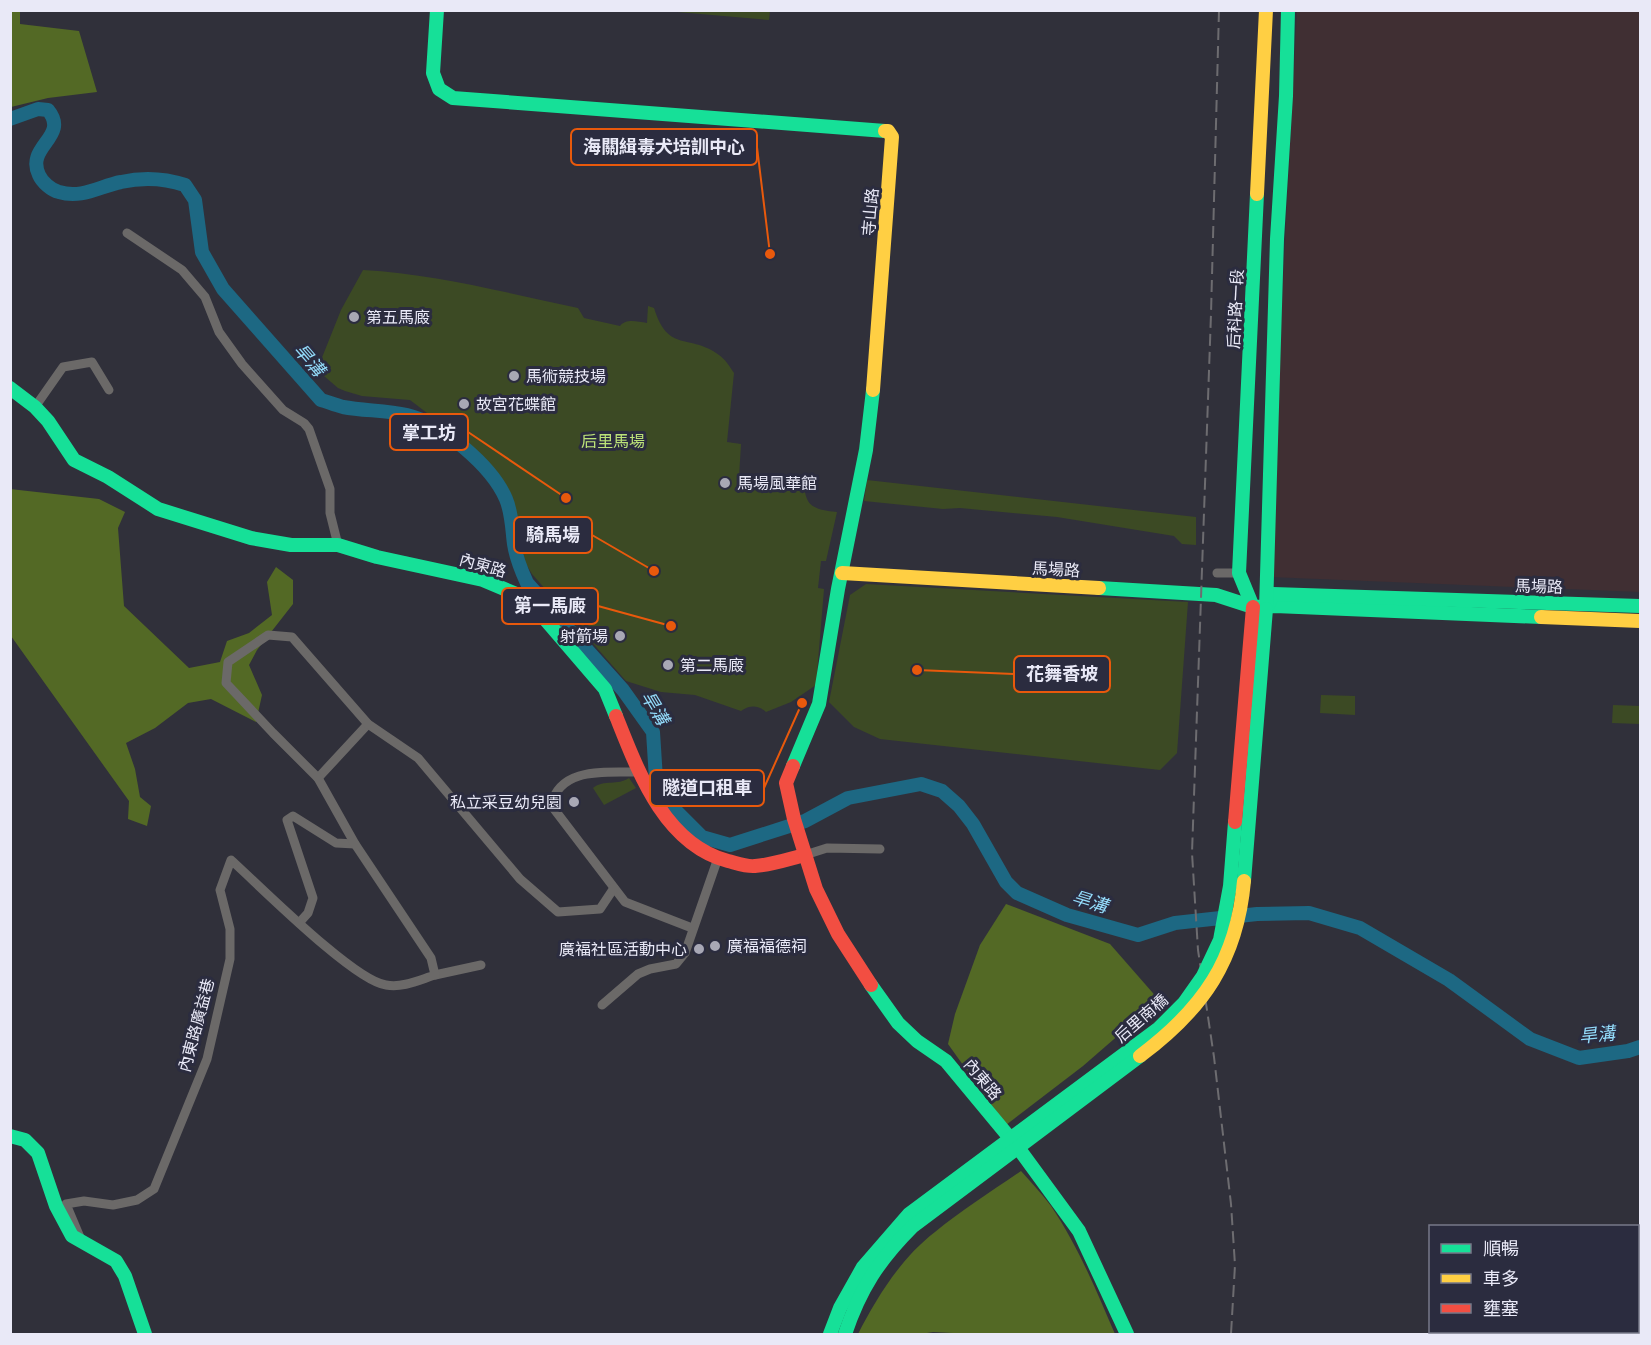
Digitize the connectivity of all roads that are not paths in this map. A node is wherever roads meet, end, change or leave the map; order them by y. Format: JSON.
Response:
{"nodes":[{"id":1,"x":437,"y":10,"type":"edge"},
{"id":2,"x":1266,"y":10,"type":"edge"},
{"id":3,"x":1288,"y":10,"type":"edge"},
{"id":4,"x":127,"y":233,"type":"dead end"},
{"id":5,"x":10,"y":388,"type":"edge"},
{"id":6,"x":109,"y":390,"type":"dead end"},
{"id":7,"x":35,"y":407,"type":"junction"},
{"id":8,"x":338,"y":545,"type":"junction"},
{"id":9,"x":842,"y":573,"type":"junction"},
{"id":10,"x":1217,"y":573,"type":"dead end"},
{"id":11,"x":1239,"y":573,"type":"junction"},
{"id":12,"x":1641,"y":606,"type":"edge"},
{"id":13,"x":1259,"y":608,"type":"junction"},
{"id":14,"x":1641,"y":621,"type":"edge"},
{"id":15,"x":368,"y":724,"type":"junction"},
{"id":16,"x":638,"y":772,"type":"junction"},
{"id":17,"x":318,"y":778,"type":"junction"},
{"id":18,"x":799,"y":836,"type":"joint"},
{"id":19,"x":355,"y":844,"type":"junction"},
{"id":20,"x":880,"y":849,"type":"dead end"},
{"id":21,"x":805,"y":855,"type":"junction"},
{"id":22,"x":718,"y":858,"type":"junction"},
{"id":23,"x":614,"y":888,"type":"junction"},
{"id":24,"x":299,"y":922,"type":"junction"},
{"id":25,"x":692,"y":928,"type":"junction"},
{"id":26,"x":481,"y":965,"type":"dead end"},
{"id":27,"x":435,"y":975,"type":"junction"},
{"id":28,"x":602,"y":1005,"type":"dead end"},
{"id":29,"x":10,"y":1136,"type":"edge"},
{"id":30,"x":82,"y":1242,"type":"junction"},
{"id":31,"x":145,"y":1335,"type":"edge"},
{"id":32,"x":830,"y":1335,"type":"edge"},
{"id":33,"x":845,"y":1335,"type":"edge"},
{"id":34,"x":1127,"y":1335,"type":"edge"}],
"edges":[{"from":1,"to":9,"type":"street","name":"寺山路"},
{"from":2,"to":11,"type":"street","name":"后科路一段"},
{"from":3,"to":13,"type":"street"},
{"from":4,"to":8,"type":"street"},
{"from":5,"to":7,"type":"street","name":"內東路"},
{"from":6,"to":7,"type":"street"},
{"from":7,"to":8,"type":"street","name":"內東路"},
{"from":8,"to":16,"type":"street","name":"內東路"},
{"from":9,"to":13,"type":"street","name":"馬場路"},
{"from":9,"to":18,"type":"street","name":"寺山路"},
{"from":10,"to":11,"type":"street"},
{"from":11,"to":13,"type":"street","name":"后科路一段"},
{"from":12,"to":13,"type":"street","name":"馬場路"},
{"from":13,"to":14,"type":"street","name":"馬場路"},
{"from":13,"to":32,"type":"street","name":"后里南橋","bridge":true},
{"from":13,"to":33,"type":"street","name":"后里南橋","bridge":true},
{"from":15,"to":17,"type":"street"},
{"from":15,"to":17,"type":"street"},
{"from":15,"to":23,"type":"street"},
{"from":16,"to":22,"type":"street","name":"內東路"},
{"from":16,"to":23,"type":"street"},
{"from":17,"to":19,"type":"street"},
{"from":18,"to":21,"type":"street","name":"內東路"},
{"from":19,"to":24,"type":"street"},
{"from":19,"to":27,"type":"street"},
{"from":20,"to":21,"type":"street"},
{"from":21,"to":22,"type":"street","name":"內東路"},
{"from":21,"to":34,"type":"street","name":"內東路"},
{"from":22,"to":25,"type":"street"},
{"from":23,"to":25,"type":"street"},
{"from":24,"to":27,"type":"street","name":"內東路廣益巷"},
{"from":24,"to":30,"type":"street","name":"內東路廣益巷"},
{"from":25,"to":28,"type":"street"},
{"from":26,"to":27,"type":"street","name":"內東路廣益巷"},
{"from":29,"to":30,"type":"street"},
{"from":30,"to":31,"type":"street"}]}
